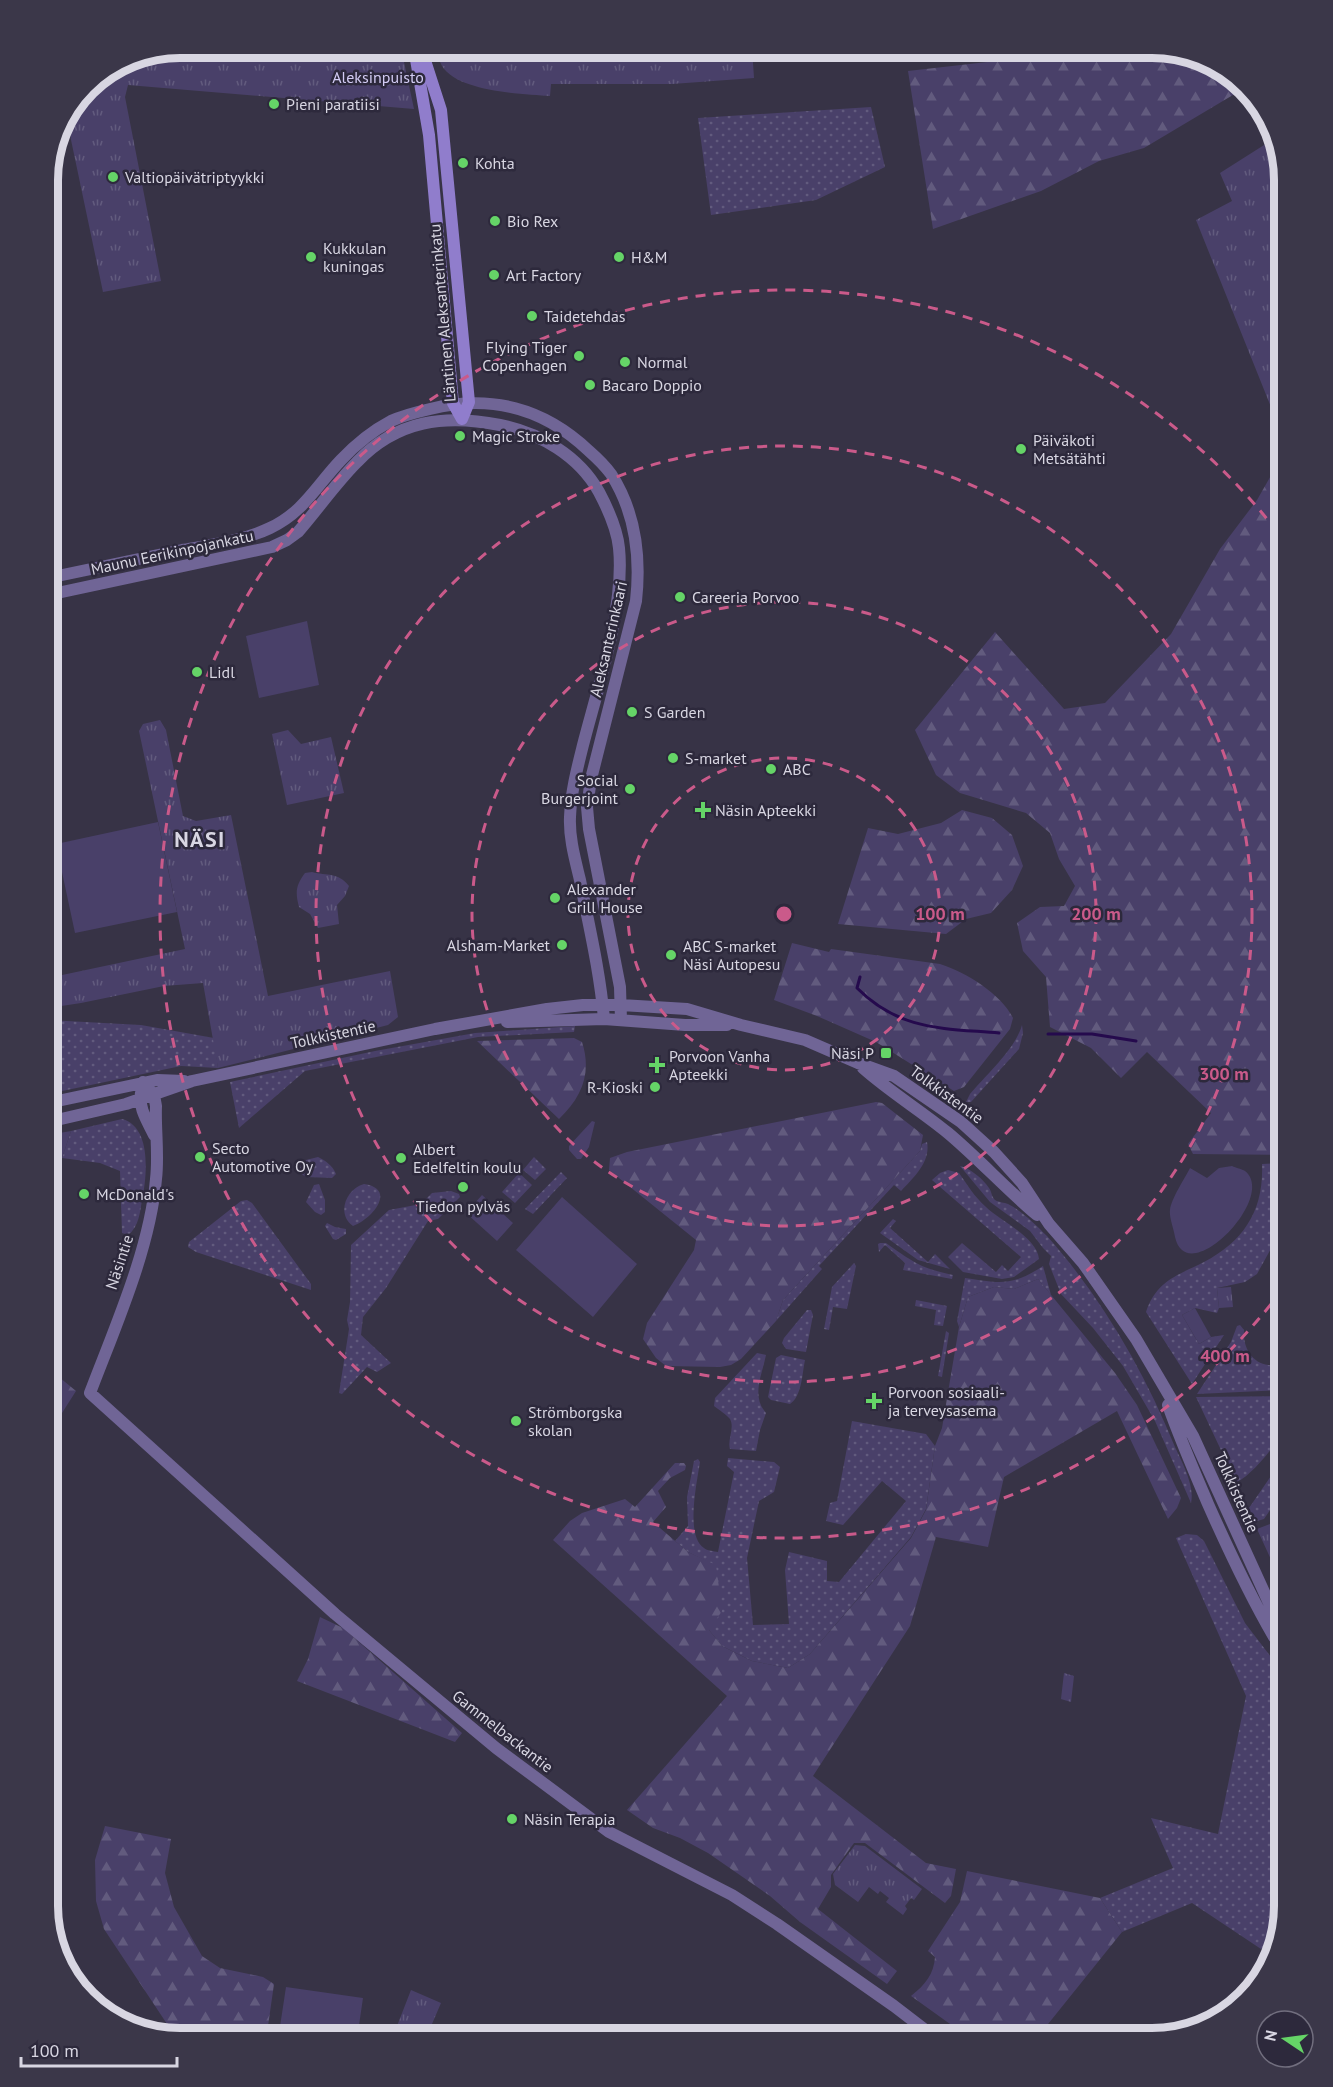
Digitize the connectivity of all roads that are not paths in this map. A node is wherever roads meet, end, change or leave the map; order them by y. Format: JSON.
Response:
{"nodes":[{"id":1,"x":416,"y":58,"type":"edge"},
{"id":2,"x":424,"y":58,"type":"edge"},
{"id":3,"x":469,"y":402,"type":"junction"},
{"id":4,"x":453,"y":403,"type":"junction"},
{"id":5,"x":462,"y":418,"type":"junction"},
{"id":6,"x":288,"y":519,"type":"joint"},
{"id":7,"x":298,"y":532,"type":"joint"},
{"id":8,"x":59,"y":576,"type":"edge"},
{"id":9,"x":59,"y":593,"type":"edge"},
{"id":10,"x":602,"y":1004,"type":"junction"},
{"id":11,"x":621,"y":1005,"type":"junction"},
{"id":12,"x":604,"y":1019,"type":"junction"},
{"id":13,"x":621,"y":1020,"type":"junction"},
{"id":14,"x":482,"y":1022,"type":"junction"},
{"id":15,"x":741,"y":1025,"type":"junction"},
{"id":16,"x":858,"y":1063,"type":"junction"},
{"id":17,"x":192,"y":1081,"type":"junction"},
{"id":18,"x":143,"y":1083,"type":"junction"},
{"id":19,"x":154,"y":1095,"type":"junction"},
{"id":20,"x":140,"y":1099,"type":"junction"},
{"id":21,"x":58,"y":1101,"type":"edge"},
{"id":22,"x":58,"y":1119,"type":"edge"},
{"id":23,"x":155,"y":1136,"type":"junction"},
{"id":24,"x":1048,"y":1224,"type":"junction"},
{"id":25,"x":1160,"y":1381,"type":"junction"},
{"id":26,"x":90,"y":1393,"type":"joint"},
{"id":27,"x":1274,"y":1620,"type":"edge"},
{"id":28,"x":1274,"y":1638,"type":"edge"},
{"id":29,"x":923,"y":2028,"type":"edge"}],
"edges":[{"from":1,"to":4,"type":"main road","name":"Läntinen Aleksanterinkatu"},
{"from":2,"to":3,"type":"main road","name":"Läntinen Aleksanterinkatu"},
{"from":3,"to":4,"type":"street","name":"Aleksanterinkaari"},
{"from":3,"to":5,"type":"main road","name":"Läntinen Aleksanterinkatu"},
{"from":3,"to":11,"type":"street","name":"Aleksanterinkaari"},
{"from":4,"to":5,"type":"main road","name":"Läntinen Aleksanterinkatu"},
{"from":4,"to":6,"type":"street","name":"Aleksanterinkaari"},
{"from":5,"to":7,"type":"street","name":"Aleksanterinkaari"},
{"from":5,"to":10,"type":"street","name":"Aleksanterinkaari"},
{"from":6,"to":8,"type":"street","name":"Maunu Eerikinpojankatu"},
{"from":7,"to":9,"type":"street","name":"Maunu Eerikinpojankatu"},
{"from":10,"to":11,"type":"street","name":"Tolkkistentie"},
{"from":10,"to":12,"type":"street","name":"Aleksanterinkaari"},
{"from":10,"to":14,"type":"street","name":"Tolkkistentie"},
{"from":11,"to":13,"type":"street","name":"Aleksanterinkaari"},
{"from":11,"to":15,"type":"street","name":"Tolkkistentie"},
{"from":12,"to":13,"type":"street","name":"Tolkkistentie"},
{"from":12,"to":14,"type":"street","name":"Tolkkistentie"},
{"from":13,"to":15,"type":"street","name":"Tolkkistentie"},
{"from":14,"to":17,"type":"street","name":"Tolkkistentie"},
{"from":15,"to":16,"type":"street","name":"Tolkkistentie"},
{"from":16,"to":24,"type":"street","name":"Tolkkistentie"},
{"from":16,"to":24,"type":"street","name":"Tolkkistentie"},
{"from":17,"to":18,"type":"street","name":"Tolkkistentie"},
{"from":17,"to":19,"type":"street","name":"Tolkkistentie"},
{"from":18,"to":19,"type":"street"},
{"from":18,"to":20,"type":"street"},
{"from":18,"to":21,"type":"street","name":"Tolkkistentie"},
{"from":19,"to":20,"type":"street","name":"Tolkkistentie"},
{"from":19,"to":23,"type":"street","name":"Näsintie"},
{"from":20,"to":22,"type":"street","name":"Tolkkistentie"},
{"from":20,"to":23,"type":"street","name":"Näsintie"},
{"from":23,"to":26,"type":"street","name":"Näsintie"},
{"from":24,"to":25,"type":"street","name":"Tolkkistentie"},
{"from":25,"to":27,"type":"street","name":"Tolkkistentie"},
{"from":25,"to":28,"type":"street","name":"Tolkkistentie"},
{"from":26,"to":29,"type":"street","name":"Gammelbackantie"}]}
